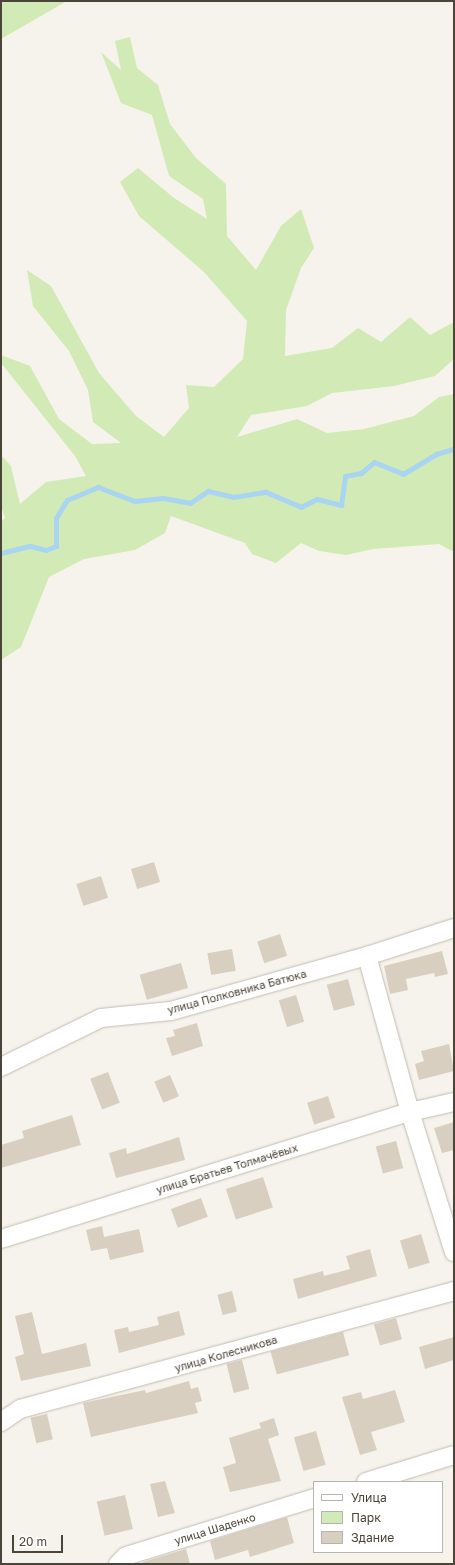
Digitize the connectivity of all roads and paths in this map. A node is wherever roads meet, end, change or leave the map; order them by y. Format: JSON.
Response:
{"nodes":[{"id":1,"x":454,"y":928,"type":"edge"},
{"id":2,"x":367,"y":956,"type":"junction"},
{"id":3,"x":1,"y":1067,"type":"edge"},
{"id":4,"x":454,"y":1102,"type":"edge"},
{"id":5,"x":410,"y":1112,"type":"junction"},
{"id":6,"x":1,"y":1239,"type":"edge"},
{"id":7,"x":454,"y":1252,"type":"edge"},
{"id":8,"x":454,"y":1291,"type":"edge"},
{"id":9,"x":1,"y":1422,"type":"edge"},
{"id":10,"x":454,"y":1455,"type":"edge"},
{"id":11,"x":369,"y":1481,"type":"edge"},
{"id":12,"x":313,"y":1498,"type":"edge"},
{"id":13,"x":118,"y":1564,"type":"edge"}],
"edges":[{"from":1,"to":2,"type":"street","name":"улица Полковника Батюка"},
{"from":2,"to":3,"type":"street","name":"улица Полковника Батюка"},
{"from":2,"to":5,"type":"street"},
{"from":4,"to":5,"type":"street","name":"улица Братьев Толмачёвых"},
{"from":5,"to":6,"type":"street","name":"улица Братьев Толмачёвых"},
{"from":5,"to":7,"type":"street"},
{"from":8,"to":9,"type":"street","name":"улица Колесникова"},
{"from":10,"to":11,"type":"street"},
{"from":12,"to":13,"type":"street","name":"улица Шаденко"}]}
